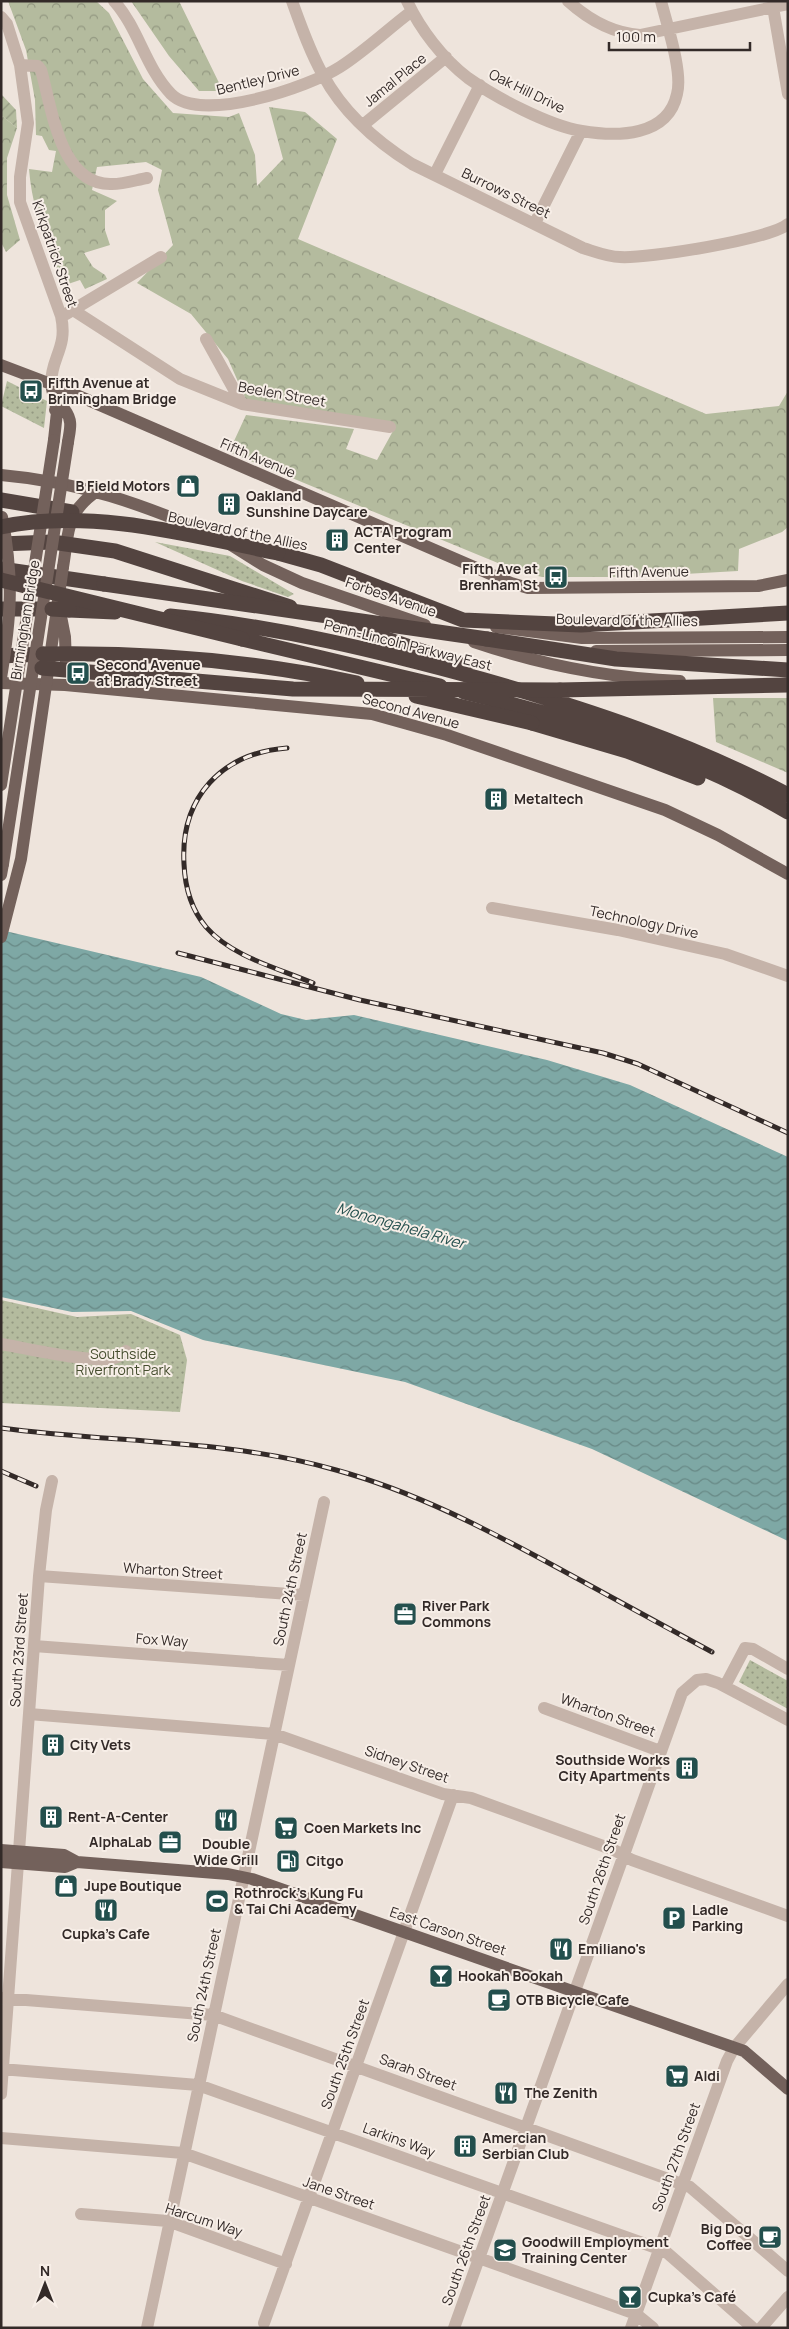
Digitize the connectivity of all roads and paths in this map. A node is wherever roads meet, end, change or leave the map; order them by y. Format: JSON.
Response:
{"nodes":[{"id":1,"x":114,"y":1,"type":"edge"},
{"id":2,"x":292,"y":1,"type":"edge"},
{"id":3,"x":568,"y":1,"type":"edge"},
{"id":4,"x":661,"y":1,"type":"edge"},
{"id":5,"x":788,"y":4,"type":"edge"},
{"id":6,"x":409,"y":6,"type":"edge"},
{"id":7,"x":772,"y":7,"type":"junction"},
{"id":8,"x":1,"y":17,"type":"edge"},
{"id":9,"x":668,"y":30,"type":"junction"},
{"id":10,"x":446,"y":57,"type":"junction"},
{"id":11,"x":20,"y":66,"type":"junction"},
{"id":12,"x":323,"y":76,"type":"junction"},
{"id":13,"x":480,"y":85,"type":"junction"},
{"id":14,"x":788,"y":94,"type":"edge"},
{"id":15,"x":362,"y":126,"type":"junction"},
{"id":16,"x":581,"y":131,"type":"junction"},
{"id":17,"x":435,"y":174,"type":"junction"},
{"id":18,"x":146,"y":178,"type":"dead end"},
{"id":19,"x":535,"y":223,"type":"junction"},
{"id":20,"x":788,"y":224,"type":"edge"},
{"id":21,"x":161,"y":257,"type":"dead end"},
{"id":22,"x":73,"y":310,"type":"junction"},
{"id":23,"x":61,"y":316,"type":"junction"},
{"id":24,"x":206,"y":339,"type":"dead end"},
{"id":25,"x":1,"y":365,"type":"edge"},
{"id":26,"x":51,"y":384,"type":"junction"},
{"id":27,"x":242,"y":404,"type":"junction"},
{"id":28,"x":55,"y":410,"type":"junction"},
{"id":29,"x":390,"y":427,"type":"dead end"},
{"id":30,"x":1,"y":475,"type":"edge"},
{"id":31,"x":96,"y":491,"type":"junction"},
{"id":32,"x":1,"y":500,"type":"edge"},
{"id":33,"x":2,"y":516,"type":"edge"},
{"id":34,"x":120,"y":523,"type":"junction"},
{"id":35,"x":1,"y":527,"type":"edge"},
{"id":36,"x":1,"y":544,"type":"edge"},
{"id":37,"x":1,"y":570,"type":"edge"},
{"id":38,"x":788,"y":575,"type":"edge"},
{"id":39,"x":1,"y":580,"type":"edge"},
{"id":40,"x":788,"y":580,"type":"edge"},
{"id":41,"x":772,"y":583,"type":"junction"},
{"id":42,"x":1,"y":609,"type":"edge"},
{"id":43,"x":788,"y":613,"type":"edge"},
{"id":44,"x":463,"y":620,"type":"junction"},
{"id":45,"x":788,"y":637,"type":"edge"},
{"id":46,"x":546,"y":648,"type":"junction"},
{"id":47,"x":788,"y":650,"type":"edge"},
{"id":48,"x":1,"y":656,"type":"edge"},
{"id":49,"x":43,"y":661,"type":"junction"},
{"id":50,"x":1,"y":666,"type":"edge"},
{"id":51,"x":788,"y":670,"type":"edge"},
{"id":52,"x":1,"y":678,"type":"edge"},
{"id":53,"x":1,"y":683,"type":"edge"},
{"id":54,"x":65,"y":685,"type":"junction"},
{"id":55,"x":768,"y":685,"type":"junction"},
{"id":56,"x":788,"y":685,"type":"edge"},
{"id":57,"x":571,"y":705,"type":"junction"},
{"id":58,"x":533,"y":717,"type":"junction"},
{"id":59,"x":1,"y":785,"type":"edge"},
{"id":60,"x":788,"y":794,"type":"edge"},
{"id":61,"x":788,"y":812,"type":"edge"},
{"id":62,"x":788,"y":817,"type":"edge"},
{"id":63,"x":788,"y":874,"type":"edge"},
{"id":64,"x":1,"y":875,"type":"edge"},
{"id":65,"x":492,"y":908,"type":"dead end"},
{"id":66,"x":1,"y":937,"type":"edge"},
{"id":67,"x":788,"y":976,"type":"edge"},
{"id":68,"x":1,"y":1344,"type":"edge"},
{"id":69,"x":126,"y":1351,"type":"dead end"},
{"id":70,"x":52,"y":1482,"type":"dead end"},
{"id":71,"x":324,"y":1502,"type":"dead end"},
{"id":72,"x":39,"y":1576,"type":"junction"},
{"id":73,"x":304,"y":1595,"type":"junction"},
{"id":74,"x":34,"y":1646,"type":"junction"},
{"id":75,"x":288,"y":1665,"type":"junction"},
{"id":76,"x":788,"y":1669,"type":"edge"},
{"id":77,"x":725,"y":1686,"type":"junction"},
{"id":78,"x":544,"y":1708,"type":"dead end"},
{"id":79,"x":30,"y":1714,"type":"junction"},
{"id":80,"x":788,"y":1720,"type":"edge"},
{"id":81,"x":274,"y":1734,"type":"junction"},
{"id":82,"x":660,"y":1751,"type":"junction"},
{"id":83,"x":454,"y":1795,"type":"junction"},
{"id":84,"x":1,"y":1850,"type":"edge"},
{"id":85,"x":623,"y":1855,"type":"junction"},
{"id":86,"x":19,"y":1857,"type":"junction"},
{"id":87,"x":1,"y":1862,"type":"edge"},
{"id":88,"x":243,"y":1877,"type":"junction"},
{"id":89,"x":788,"y":1916,"type":"edge"},
{"id":90,"x":7,"y":1930,"type":"edge"},
{"id":91,"x":405,"y":1932,"type":"junction"},
{"id":92,"x":788,"y":1984,"type":"edge"},
{"id":93,"x":574,"y":1992,"type":"junction"},
{"id":94,"x":5,"y":1999,"type":"edge"},
{"id":95,"x":213,"y":2015,"type":"junction"},
{"id":96,"x":734,"y":2048,"type":"junction"},
{"id":97,"x":357,"y":2066,"type":"junction"},
{"id":98,"x":2,"y":2069,"type":"edge"},
{"id":99,"x":198,"y":2085,"type":"junction"},
{"id":100,"x":788,"y":2089,"type":"edge"},
{"id":101,"x":1,"y":2094,"type":"edge"},
{"id":102,"x":526,"y":2128,"type":"junction"},
{"id":103,"x":333,"y":2132,"type":"junction"},
{"id":104,"x":1,"y":2138,"type":"edge"},
{"id":105,"x":183,"y":2153,"type":"junction"},
{"id":106,"x":682,"y":2184,"type":"junction"},
{"id":107,"x":503,"y":2193,"type":"junction"},
{"id":108,"x":310,"y":2198,"type":"junction"},
{"id":109,"x":81,"y":2214,"type":"dead end"},
{"id":110,"x":168,"y":2221,"type":"junction"},
{"id":111,"x":659,"y":2249,"type":"junction"},
{"id":112,"x":480,"y":2258,"type":"junction"},
{"id":113,"x":286,"y":2264,"type":"junction"},
{"id":114,"x":788,"y":2272,"type":"edge"},
{"id":115,"x":788,"y":2298,"type":"edge"},
{"id":116,"x":636,"y":2314,"type":"junction"},
{"id":117,"x":264,"y":2323,"type":"dead end"},
{"id":118,"x":147,"y":2328,"type":"edge"},
{"id":119,"x":454,"y":2328,"type":"edge"},
{"id":120,"x":631,"y":2328,"type":"edge"},
{"id":121,"x":653,"y":2328,"type":"edge"},
{"id":122,"x":753,"y":2328,"type":"edge"},
{"id":123,"x":762,"y":2328,"type":"edge"}],
"edges":[{"from":1,"to":12,"type":"street","name":"Bentley Drive"},
{"from":2,"to":12,"type":"street","name":"Burrows Street"},
{"from":3,"to":9,"type":"street"},
{"from":4,"to":9,"type":"street","name":"Oak Hill Drive"},
{"from":5,"to":7,"type":"street"},
{"from":6,"to":10,"type":"street","name":"Oak Hill Drive"},
{"from":6,"to":12,"type":"street","name":"Bentley Drive"},
{"from":7,"to":9,"type":"street"},
{"from":7,"to":14,"type":"street"},
{"from":8,"to":11,"type":"street","name":"Kirkpatrick Street"},
{"from":9,"to":16,"type":"street","name":"Oak Hill Drive"},
{"from":10,"to":13,"type":"street","name":"Oak Hill Drive"},
{"from":10,"to":15,"type":"street","name":"Jamal Place"},
{"from":11,"to":18,"type":"street"},
{"from":11,"to":23,"type":"street","name":"Kirkpatrick Street"},
{"from":12,"to":15,"type":"street","name":"Burrows Street"},
{"from":13,"to":16,"type":"street","name":"Oak Hill Drive"},
{"from":13,"to":17,"type":"street"},
{"from":15,"to":17,"type":"street","name":"Burrows Street"},
{"from":16,"to":19,"type":"street"},
{"from":17,"to":19,"type":"street","name":"Burrows Street"},
{"from":19,"to":20,"type":"street","name":"Burrows Street"},
{"from":21,"to":22,"type":"street"},
{"from":22,"to":23,"type":"street"},
{"from":22,"to":27,"type":"street","name":"Beelen Street"},
{"from":23,"to":26,"type":"street","name":"Kirkpatrick Street"},
{"from":24,"to":27,"type":"street"},
{"from":25,"to":26,"type":"main road","name":"Fifth Avenue"},
{"from":26,"to":28,"type":"main road","name":"Birmingham Bridge"},
{"from":26,"to":41,"type":"main road","name":"Fifth Avenue"},
{"from":27,"to":29,"type":"street","name":"Beelen Street"},
{"from":28,"to":59,"type":"main road","name":"Birmingham Bridge","bridge":true},
{"from":28,"to":64,"type":"main road","name":"Birmingham Bridge","bridge":true},
{"from":30,"to":31,"type":"main road","name":"Forbes Avenue"},
{"from":31,"to":55,"type":"main road","name":"Forbes Avenue"},
{"from":31,"to":66,"type":"main road","bridge":true},
{"from":32,"to":34,"type":"highway","bridge":true},
{"from":33,"to":52,"type":"main road","bridge":true},
{"from":34,"to":35,"type":"highway","name":"Boulevard of the Allies","bridge":true},
{"from":34,"to":44,"type":"highway","name":"Boulevard of the Allies","bridge":true},
{"from":36,"to":57,"type":"highway","bridge":true},
{"from":37,"to":46,"type":"highway","bridge":true},
{"from":37,"to":54,"type":"main road"},
{"from":38,"to":41,"type":"main road","name":"Fifth Avenue"},
{"from":39,"to":58,"type":"highway","bridge":true},
{"from":40,"to":41,"type":"main road","name":"Fifth Avenue"},
{"from":42,"to":57,"type":"highway","name":"Penn-Lincoln Parkway East","bridge":true},
{"from":43,"to":44,"type":"highway"},
{"from":44,"to":45,"type":"main road","name":"Boulevard of the Allies"},
{"from":46,"to":47,"type":"main road"},
{"from":46,"to":51,"type":"highway"},
{"from":48,"to":49,"type":"highway"},
{"from":49,"to":50,"type":"highway"},
{"from":49,"to":55,"type":"highway","bridge":true},
{"from":49,"to":58,"type":"highway","bridge":true},
{"from":53,"to":54,"type":"main road","name":"Second Avenue"},
{"from":54,"to":63,"type":"main road","name":"Second Avenue"},
{"from":55,"to":56,"type":"highway","name":"Forbes Avenue"},
{"from":57,"to":60,"type":"highway","name":"Penn-Lincoln Parkway East"},
{"from":58,"to":61,"type":"highway"},
{"from":58,"to":62,"type":"highway"},
{"from":65,"to":67,"type":"street","name":"Technology Drive"},
{"from":68,"to":69,"type":"street"},
{"from":70,"to":72,"type":"street","name":"South 23rd Street"},
{"from":71,"to":73,"type":"street","name":"South 24th Street"},
{"from":72,"to":73,"type":"street","name":"Wharton Street"},
{"from":72,"to":74,"type":"street","name":"South 23rd Street"},
{"from":73,"to":75,"type":"street","name":"South 24th Street"},
{"from":74,"to":75,"type":"street","name":"Fox Way"},
{"from":74,"to":79,"type":"street","name":"South 23rd Street"},
{"from":75,"to":81,"type":"street","name":"South 24th Street"},
{"from":76,"to":77,"type":"street"},
{"from":77,"to":80,"type":"street","name":"South 26th Street"},
{"from":77,"to":82,"type":"street","name":"South 26th Street"},
{"from":78,"to":82,"type":"street","name":"Wharton Street"},
{"from":79,"to":81,"type":"street","name":"Sidney Street"},
{"from":79,"to":86,"type":"street","name":"South 23rd Street"},
{"from":81,"to":83,"type":"street","name":"Sidney Street"},
{"from":81,"to":88,"type":"street","name":"South 24th Street"},
{"from":82,"to":85,"type":"street","name":"South 26th Street"},
{"from":83,"to":85,"type":"street","name":"Sidney Street"},
{"from":83,"to":91,"type":"street","name":"South 25th Street"},
{"from":84,"to":86,"type":"main road","name":"East Carson Street"},
{"from":85,"to":89,"type":"street","name":"Sidney Street"},
{"from":85,"to":93,"type":"street","name":"South 26th Street"},
{"from":86,"to":87,"type":"main road","name":"East Carson Street"},
{"from":86,"to":88,"type":"main road","name":"East Carson Street"},
{"from":86,"to":90,"type":"street","name":"South 23rd Street"},
{"from":88,"to":91,"type":"main road","name":"East Carson Street"},
{"from":88,"to":95,"type":"street","name":"South 24th Street"},
{"from":90,"to":94,"type":"street","name":"South 23rd Street"},
{"from":91,"to":93,"type":"main road","name":"East Carson Street"},
{"from":91,"to":97,"type":"street","name":"South 25th Street"},
{"from":92,"to":96,"type":"street","name":"South 27th Street"},
{"from":93,"to":96,"type":"main road","name":"East Carson Street"},
{"from":93,"to":102,"type":"street","name":"South 26th Street"},
{"from":94,"to":95,"type":"street","name":"Sarah Street"},
{"from":94,"to":98,"type":"street","name":"South 23rd Street"},
{"from":95,"to":97,"type":"street","name":"Sarah Street"},
{"from":95,"to":99,"type":"street","name":"South 24th Street"},
{"from":96,"to":100,"type":"main road","name":"East Carson Street"},
{"from":96,"to":106,"type":"street","name":"South 27th Street"},
{"from":97,"to":102,"type":"street","name":"Sarah Street"},
{"from":97,"to":103,"type":"street","name":"South 25th Street"},
{"from":98,"to":99,"type":"street","name":"Larkins Way"},
{"from":98,"to":101,"type":"street","name":"South 23rd Street"},
{"from":99,"to":103,"type":"street","name":"Larkins Way"},
{"from":99,"to":105,"type":"street","name":"South 24th Street"},
{"from":102,"to":106,"type":"street","name":"Sarah Street"},
{"from":102,"to":107,"type":"street","name":"South 26th Street"},
{"from":103,"to":107,"type":"street","name":"Larkins Way"},
{"from":103,"to":108,"type":"street","name":"South 25th Street"},
{"from":104,"to":105,"type":"street","name":"Jane Street"},
{"from":105,"to":108,"type":"street","name":"Jane Street"},
{"from":105,"to":110,"type":"street","name":"South 24th Street"},
{"from":106,"to":111,"type":"street","name":"South 27th Street"},
{"from":106,"to":114,"type":"street","name":"Sarah Street"},
{"from":107,"to":111,"type":"street","name":"Larkins Way"},
{"from":107,"to":112,"type":"street","name":"South 26th Street"},
{"from":108,"to":112,"type":"street","name":"Jane Street"},
{"from":108,"to":113,"type":"street","name":"South 25th Street"},
{"from":109,"to":110,"type":"street","name":"Harcum Way"},
{"from":110,"to":113,"type":"street","name":"Harcum Way"},
{"from":110,"to":118,"type":"street","name":"South 24th Street"},
{"from":111,"to":116,"type":"street","name":"South 27th Street"},
{"from":111,"to":122,"type":"street","name":"Larkins Way"},
{"from":112,"to":116,"type":"street","name":"Jane Street"},
{"from":112,"to":119,"type":"street","name":"South 26th Street"},
{"from":113,"to":117,"type":"street","name":"South 25th Street"},
{"from":115,"to":123,"type":"street"},
{"from":116,"to":120,"type":"street","name":"South 27th Street"},
{"from":116,"to":121,"type":"street","name":"Jane Street"}]}
